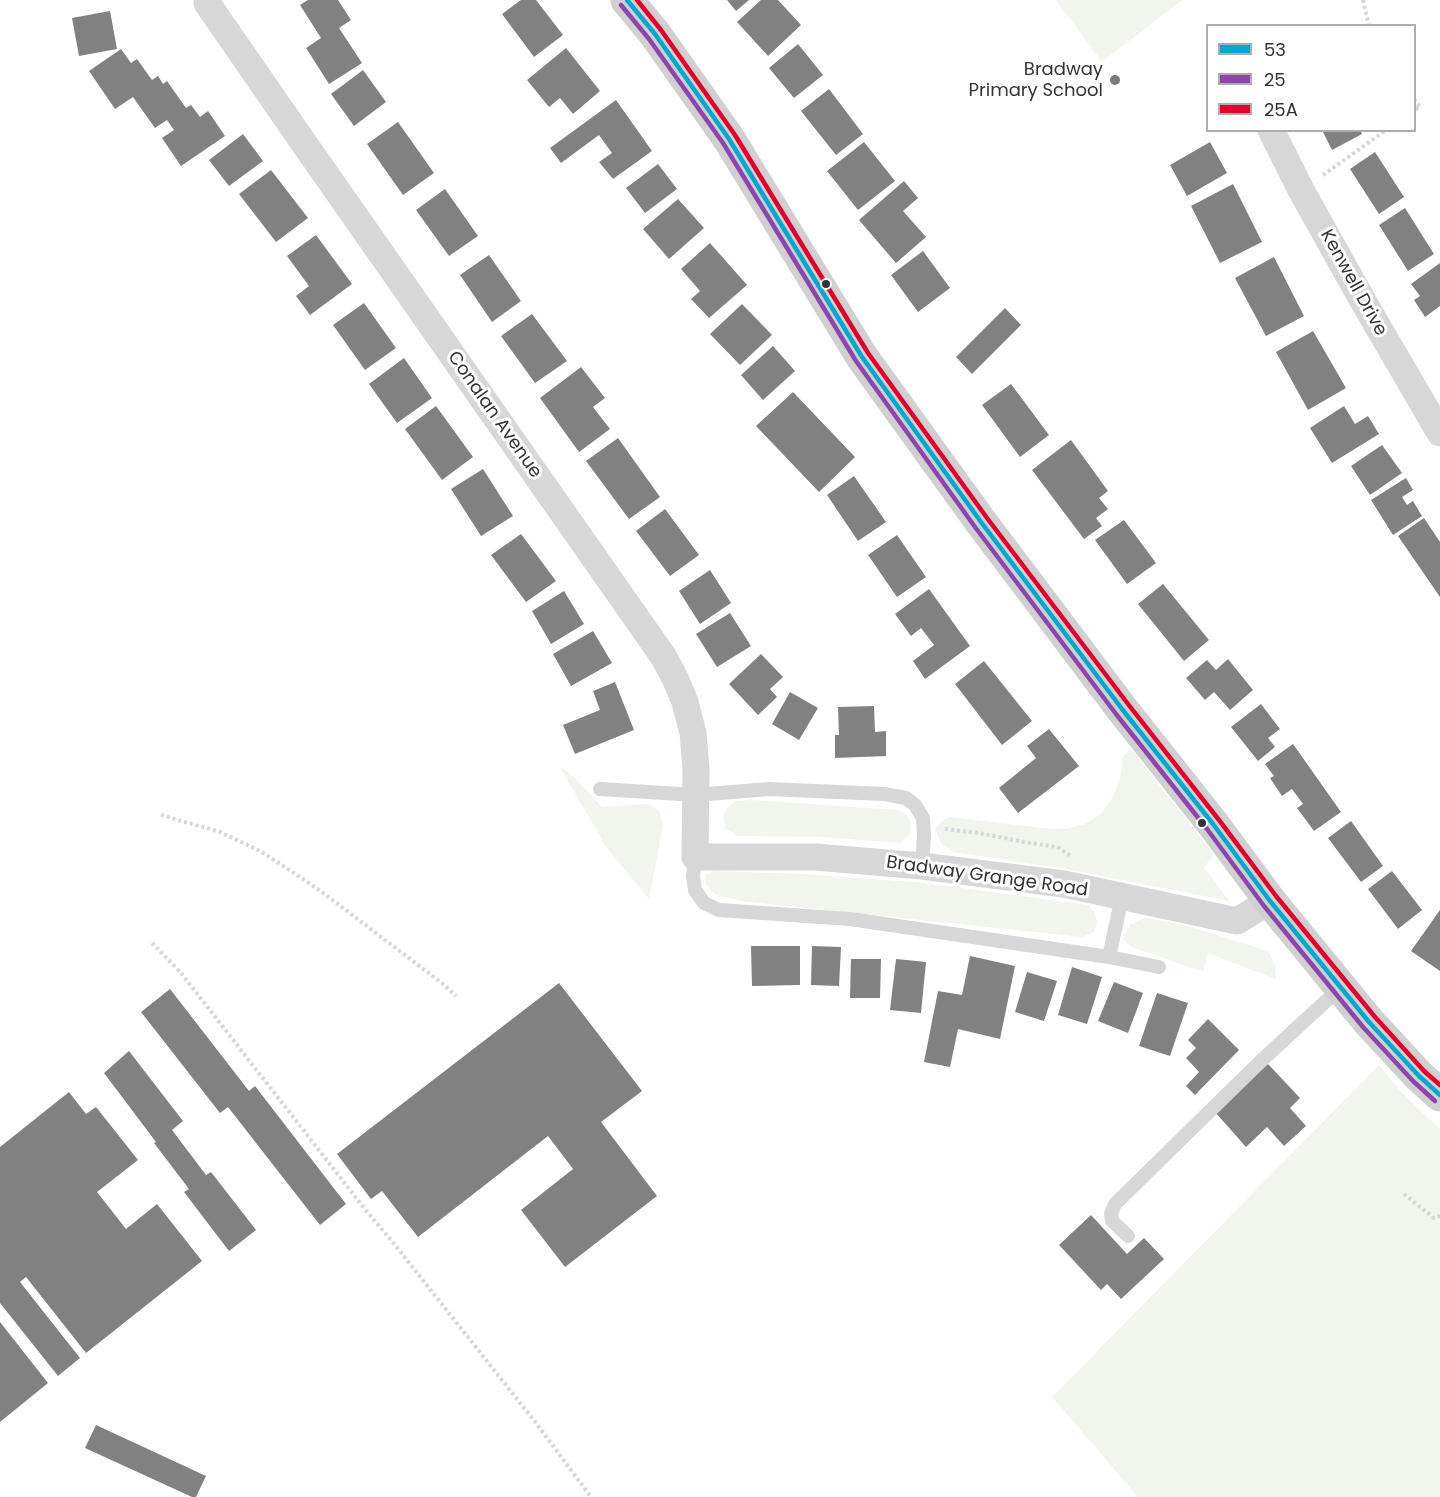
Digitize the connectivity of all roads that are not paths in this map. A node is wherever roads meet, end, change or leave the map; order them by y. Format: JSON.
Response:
{"nodes":[{"id":1,"x":627,"y":0,"type":"edge"},
{"id":2,"x":207,"y":3,"type":"dead end"},
{"id":3,"x":1271,"y":132,"type":"edge"},
{"id":4,"x":1440,"y":433,"type":"edge"},
{"id":5,"x":600,"y":789,"type":"dead end"},
{"id":6,"x":696,"y":795,"type":"junction"},
{"id":7,"x":695,"y":857,"type":"junction"},
{"id":8,"x":922,"y":866,"type":"junction"},
{"id":9,"x":1122,"y":897,"type":"junction"},
{"id":10,"x":1270,"y":901,"type":"junction"},
{"id":11,"x":1109,"y":957,"type":"junction"},
{"id":12,"x":1159,"y":967,"type":"dead end"},
{"id":13,"x":1342,"y":988,"type":"junction"},
{"id":14,"x":1440,"y":1095,"type":"edge"},
{"id":15,"x":1128,"y":1236,"type":"dead end"}],
"edges":[{"from":1,"to":10,"type":"main road"},
{"from":2,"to":6,"type":"street","name":"Conalan Avenue"},
{"from":3,"to":4,"type":"street","name":"Kenwell Drive"},
{"from":5,"to":6,"type":"lane"},
{"from":6,"to":7,"type":"street","name":"Conalan Avenue"},
{"from":6,"to":8,"type":"lane"},
{"from":7,"to":8,"type":"street","name":"Bradway Grange Road"},
{"from":7,"to":11,"type":"lane"},
{"from":8,"to":9,"type":"street","name":"Bradway Grange Road"},
{"from":9,"to":10,"type":"street","name":"Bradway Grange Road"},
{"from":9,"to":11,"type":"lane"},
{"from":10,"to":13,"type":"main road"},
{"from":11,"to":12,"type":"lane"},
{"from":13,"to":14,"type":"main road"},
{"from":13,"to":15,"type":"lane"}]}
